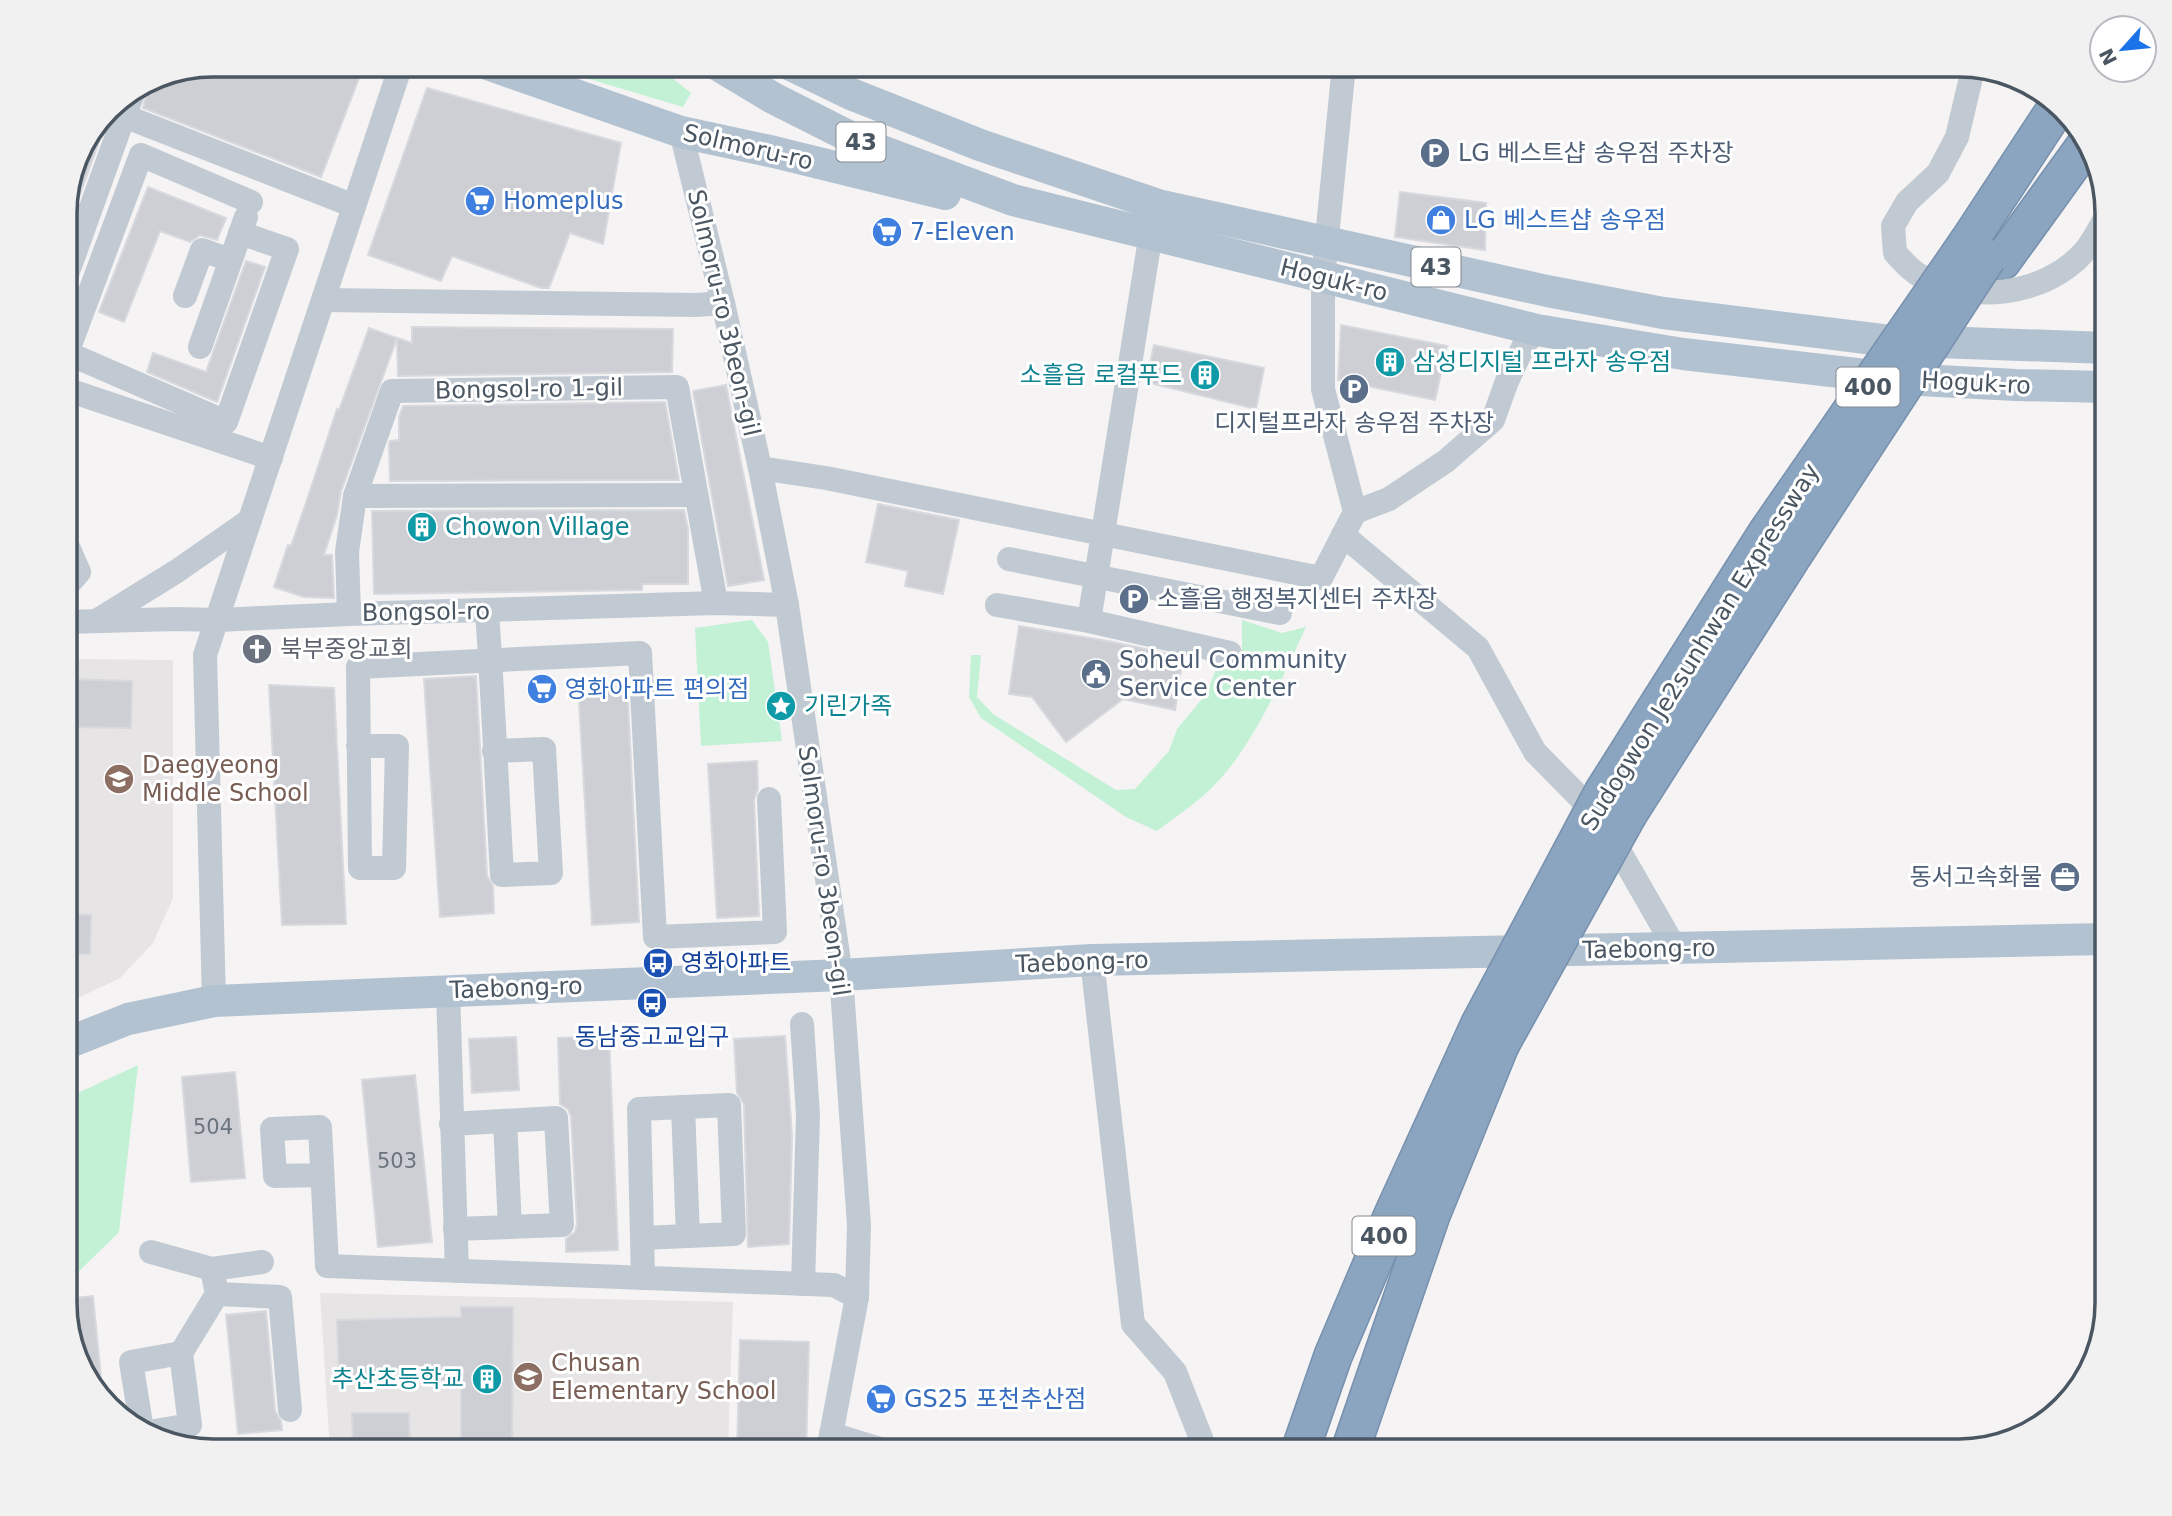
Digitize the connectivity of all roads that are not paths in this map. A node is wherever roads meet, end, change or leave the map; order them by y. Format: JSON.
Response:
{"nodes":[{"id":1,"x":397,"y":77,"type":"edge"},
{"id":2,"x":524,"y":77,"type":"edge"},
{"id":3,"x":738,"y":77,"type":"edge"},
{"id":4,"x":816,"y":77,"type":"edge"},
{"id":5,"x":1343,"y":77,"type":"edge"},
{"id":6,"x":1971,"y":78,"type":"edge"},
{"id":7,"x":120,"y":114,"type":"edge"},
{"id":8,"x":2053,"y":115,"type":"edge"},
{"id":9,"x":114,"y":121,"type":"edge"},
{"id":10,"x":681,"y":132,"type":"junction"},
{"id":11,"x":2068,"y":132,"type":"edge"},
{"id":12,"x":2080,"y":151,"type":"edge"},
{"id":13,"x":263,"y":171,"type":"junction"},
{"id":14,"x":1013,"y":200,"type":"junction"},
{"id":15,"x":251,"y":202,"type":"junction"},
{"id":16,"x":354,"y":206,"type":"junction"},
{"id":17,"x":240,"y":233,"type":"junction"},
{"id":18,"x":1151,"y":233,"type":"junction"},
{"id":19,"x":2095,"y":235,"type":"edge"},
{"id":20,"x":77,"y":241,"type":"edge"},
{"id":21,"x":1327,"y":243,"type":"junction"},
{"id":22,"x":1986,"y":254,"type":"junction"},
{"id":23,"x":230,"y":260,"type":"junction"},
{"id":24,"x":1323,"y":278,"type":"junction"},
{"id":25,"x":186,"y":296,"type":"dead end"},
{"id":26,"x":323,"y":300,"type":"junction"},
{"id":27,"x":723,"y":303,"type":"junction"},
{"id":28,"x":77,"y":324,"type":"edge"},
{"id":29,"x":1537,"y":330,"type":"junction"},
{"id":30,"x":200,"y":347,"type":"dead end"},
{"id":31,"x":2095,"y":348,"type":"edge"},
{"id":32,"x":77,"y":358,"type":"edge"},
{"id":33,"x":2095,"y":387,"type":"edge"},
{"id":34,"x":77,"y":392,"type":"edge"},
{"id":35,"x":271,"y":458,"type":"junction"},
{"id":36,"x":760,"y":468,"type":"junction"},
{"id":37,"x":696,"y":495,"type":"junction"},
{"id":38,"x":355,"y":496,"type":"junction"},
{"id":39,"x":1355,"y":512,"type":"junction"},
{"id":40,"x":250,"y":520,"type":"junction"},
{"id":41,"x":1104,"y":533,"type":"junction"},
{"id":42,"x":1343,"y":535,"type":"junction"},
{"id":43,"x":1780,"y":544,"type":"junction"},
{"id":44,"x":1009,"y":559,"type":"dead end"},
{"id":45,"x":1097,"y":575,"type":"junction"},
{"id":46,"x":716,"y":603,"type":"junction"},
{"id":47,"x":787,"y":605,"type":"junction"},
{"id":48,"x":997,"y":605,"type":"dead end"},
{"id":49,"x":487,"y":611,"type":"junction"},
{"id":50,"x":1280,"y":612,"type":"dead end"},
{"id":51,"x":349,"y":614,"type":"junction"},
{"id":52,"x":217,"y":620,"type":"junction"},
{"id":53,"x":96,"y":621,"type":"junction"},
{"id":54,"x":1089,"y":621,"type":"junction"},
{"id":55,"x":77,"y":622,"type":"edge"},
{"id":56,"x":1230,"y":653,"type":"dead end"},
{"id":57,"x":491,"y":660,"type":"junction"},
{"id":58,"x":358,"y":746,"type":"junction"},
{"id":59,"x":495,"y":751,"type":"junction"},
{"id":60,"x":769,"y":799,"type":"dead end"},
{"id":61,"x":2095,"y":939,"type":"edge"},
{"id":62,"x":1675,"y":948,"type":"junction"},
{"id":63,"x":1092,"y":960,"type":"junction"},
{"id":64,"x":841,"y":975,"type":"junction"},
{"id":65,"x":448,"y":991,"type":"junction"},
{"id":66,"x":214,"y":1001,"type":"junction"},
{"id":67,"x":802,"y":1024,"type":"dead end"},
{"id":68,"x":1489,"y":1036,"type":"junction"},
{"id":69,"x":77,"y":1039,"type":"edge"},
{"id":70,"x":683,"y":1107,"type":"junction"},
{"id":71,"x":505,"y":1121,"type":"junction"},
{"id":72,"x":451,"y":1124,"type":"junction"},
{"id":73,"x":322,"y":1175,"type":"dead end"},
{"id":74,"x":510,"y":1227,"type":"junction"},
{"id":75,"x":455,"y":1229,"type":"junction"},
{"id":76,"x":688,"y":1236,"type":"junction"},
{"id":77,"x":642,"y":1238,"type":"junction"},
{"id":78,"x":150,"y":1252,"type":"dead end"},
{"id":79,"x":262,"y":1262,"type":"dead end"},
{"id":80,"x":212,"y":1269,"type":"junction"},
{"id":81,"x":457,"y":1271,"type":"junction"},
{"id":82,"x":643,"y":1278,"type":"junction"},
{"id":83,"x":803,"y":1284,"type":"junction"},
{"id":84,"x":218,"y":1294,"type":"junction"},
{"id":85,"x":857,"y":1297,"type":"junction"},
{"id":86,"x":181,"y":1353,"type":"junction"},
{"id":87,"x":290,"y":1410,"type":"dead end"},
{"id":88,"x":140,"y":1417,"type":"edge"},
{"id":89,"x":163,"y":1430,"type":"edge"},
{"id":90,"x":830,"y":1439,"type":"edge"},
{"id":91,"x":1201,"y":1439,"type":"edge"},
{"id":92,"x":1304,"y":1439,"type":"edge"},
{"id":93,"x":1354,"y":1439,"type":"edge"}],
"edges":[{"from":1,"to":16,"type":"street"},
{"from":2,"to":10,"type":"main road","name":"Solmoru-ro"},
{"from":3,"to":14,"type":"main road","name":"Hoguk-ro","number":"43"},
{"from":4,"to":21,"type":"main road","name":"Hoguk-ro","number":"43"},
{"from":5,"to":21,"type":"street"},
{"from":6,"to":19,"type":"street"},
{"from":7,"to":13,"type":"street"},
{"from":8,"to":22,"type":"highway","name":"Sudogwon Je2sunhwan Expressway","number":"400"},
{"from":9,"to":20,"type":"street"},
{"from":10,"to":14,"type":"main road","name":"Solmoru-ro"},
{"from":10,"to":27,"type":"street","name":"Solmoru-ro 3beon-gil"},
{"from":11,"to":22,"type":"highway","name":"Sudogwon Je2sunhwan Expressway","number":"400"},
{"from":12,"to":22,"type":"highway"},
{"from":13,"to":15,"type":"street"},
{"from":13,"to":16,"type":"street"},
{"from":14,"to":18,"type":"main road","name":"Hoguk-ro","number":"43"},
{"from":15,"to":17,"type":"street"},
{"from":15,"to":28,"type":"street"},
{"from":16,"to":26,"type":"street"},
{"from":17,"to":23,"type":"street"},
{"from":17,"to":32,"type":"street"},
{"from":18,"to":24,"type":"main road","name":"Hoguk-ro","number":"43"},
{"from":18,"to":41,"type":"street"},
{"from":21,"to":24,"type":"street"},
{"from":21,"to":31,"type":"main road","name":"Hoguk-ro","number":"43"},
{"from":22,"to":43,"type":"highway","name":"Sudogwon Je2sunhwan Expressway","number":"400","bridge":true},
{"from":22,"to":43,"type":"highway","name":"Sudogwon Je2sunhwan Expressway","number":"400","bridge":true},
{"from":23,"to":25,"type":"street"},
{"from":23,"to":30,"type":"street"},
{"from":24,"to":29,"type":"main road","name":"Hoguk-ro","number":"43"},
{"from":24,"to":39,"type":"street"},
{"from":26,"to":27,"type":"street"},
{"from":26,"to":35,"type":"street"},
{"from":27,"to":36,"type":"street","name":"Solmoru-ro 3beon-gil"},
{"from":29,"to":33,"type":"main road","name":"Hoguk-ro","number":"43"},
{"from":29,"to":39,"type":"street"},
{"from":34,"to":35,"type":"street"},
{"from":35,"to":40,"type":"street"},
{"from":36,"to":41,"type":"street"},
{"from":36,"to":47,"type":"street","name":"Solmoru-ro 3beon-gil"},
{"from":37,"to":38,"type":"street"},
{"from":37,"to":38,"type":"street","name":"Bongsol-ro 1-gil"},
{"from":37,"to":46,"type":"street","name":"Bongsol-ro 1-gil"},
{"from":38,"to":51,"type":"street","name":"Bongsol-ro 1-gil"},
{"from":39,"to":42,"type":"street"},
{"from":40,"to":52,"type":"street"},
{"from":40,"to":53,"type":"street"},
{"from":41,"to":42,"type":"street"},
{"from":41,"to":45,"type":"street"},
{"from":42,"to":62,"type":"street"},
{"from":43,"to":68,"type":"highway","name":"Sudogwon Je2sunhwan Expressway","number":"400","bridge":true},
{"from":44,"to":45,"type":"street"},
{"from":45,"to":50,"type":"street"},
{"from":45,"to":54,"type":"street"},
{"from":46,"to":47,"type":"street","name":"Bongsol-ro"},
{"from":46,"to":49,"type":"street","name":"Bongsol-ro"},
{"from":47,"to":64,"type":"street","name":"Solmoru-ro 3beon-gil"},
{"from":48,"to":54,"type":"street"},
{"from":49,"to":51,"type":"street","name":"Bongsol-ro"},
{"from":49,"to":57,"type":"street"},
{"from":51,"to":52,"type":"street","name":"Bongsol-ro"},
{"from":52,"to":53,"type":"street","name":"Bongsol-ro"},
{"from":52,"to":66,"type":"street"},
{"from":53,"to":55,"type":"street","name":"Bongsol-ro"},
{"from":54,"to":56,"type":"street"},
{"from":57,"to":58,"type":"street"},
{"from":57,"to":59,"type":"street"},
{"from":57,"to":60,"type":"street"},
{"from":58,"to":58,"type":"street"},
{"from":59,"to":59,"type":"street"},
{"from":61,"to":62,"type":"main road","name":"Taebong-ro"},
{"from":62,"to":63,"type":"main road","name":"Taebong-ro"},
{"from":63,"to":64,"type":"main road","name":"Taebong-ro"},
{"from":63,"to":91,"type":"street"},
{"from":64,"to":65,"type":"main road","name":"Taebong-ro"},
{"from":64,"to":85,"type":"street","name":"Solmoru-ro 3beon-gil"},
{"from":65,"to":66,"type":"main road","name":"Taebong-ro"},
{"from":65,"to":72,"type":"street"},
{"from":66,"to":69,"type":"main road","name":"Taebong-ro"},
{"from":67,"to":83,"type":"street"},
{"from":68,"to":92,"type":"highway","name":"Sudogwon Je2sunhwan Expressway","number":"400"},
{"from":68,"to":93,"type":"highway","name":"Sudogwon Je2sunhwan Expressway","number":"400"},
{"from":70,"to":76,"type":"street"},
{"from":70,"to":76,"type":"street"},
{"from":70,"to":77,"type":"street"},
{"from":71,"to":72,"type":"street"},
{"from":71,"to":74,"type":"street"},
{"from":71,"to":74,"type":"street"},
{"from":72,"to":75,"type":"street"},
{"from":73,"to":81,"type":"street"},
{"from":74,"to":75,"type":"street"},
{"from":75,"to":81,"type":"street"},
{"from":76,"to":77,"type":"street"},
{"from":77,"to":82,"type":"street"},
{"from":78,"to":80,"type":"street"},
{"from":79,"to":80,"type":"street"},
{"from":80,"to":84,"type":"street"},
{"from":81,"to":82,"type":"street"},
{"from":82,"to":83,"type":"street"},
{"from":83,"to":85,"type":"street"},
{"from":84,"to":86,"type":"street"},
{"from":84,"to":87,"type":"street"},
{"from":85,"to":90,"type":"street","name":"Solmoru-ro 3beon-gil"},
{"from":86,"to":88,"type":"street"},
{"from":86,"to":89,"type":"street"}]}
